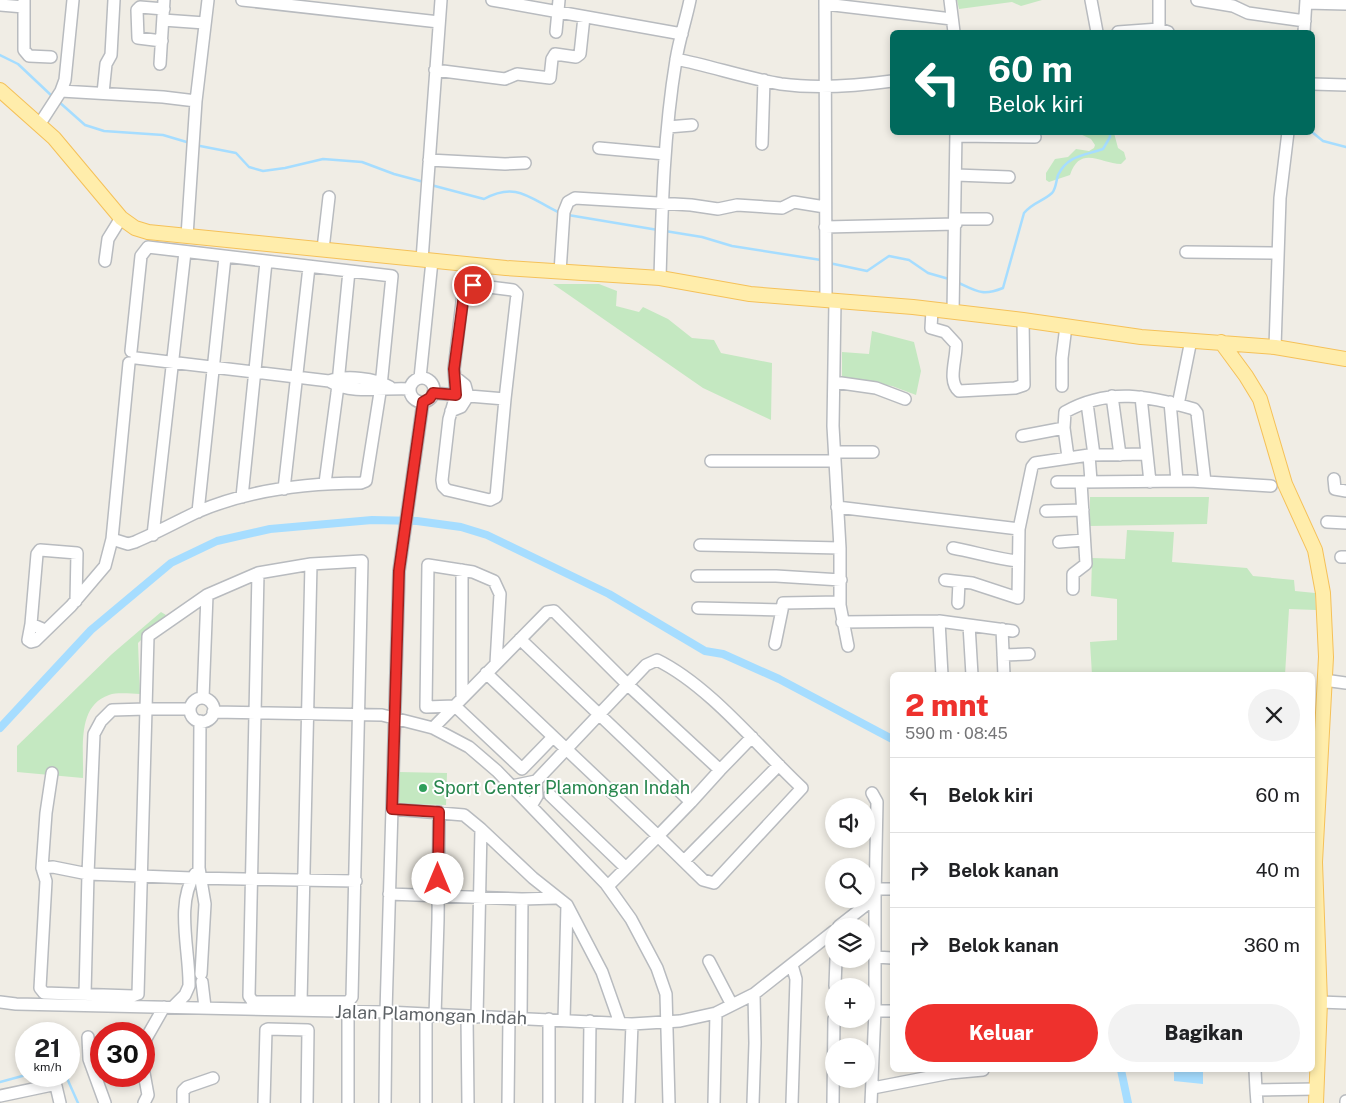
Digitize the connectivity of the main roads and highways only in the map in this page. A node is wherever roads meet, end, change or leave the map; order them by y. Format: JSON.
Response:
{"nodes":[{"id":1,"x":0,"y":90,"type":"edge"},
{"id":2,"x":1220,"y":342,"type":"junction"},
{"id":3,"x":1346,"y":359,"type":"edge"},
{"id":4,"x":1334,"y":681,"type":"edge"},
{"id":5,"x":1316,"y":736,"type":"edge"},
{"id":6,"x":1315,"y":799,"type":"edge"},
{"id":7,"x":1315,"y":885,"type":"edge"},
{"id":8,"x":1317,"y":1096,"type":"edge"}],
"edges":[{"from":1,"to":2,"type":"main road"},
{"from":2,"to":3,"type":"main road"},
{"from":2,"to":4,"type":"main road"},
{"from":4,"to":5,"type":"main road"},
{"from":5,"to":6,"type":"main road"},
{"from":7,"to":8,"type":"main road"}]}
